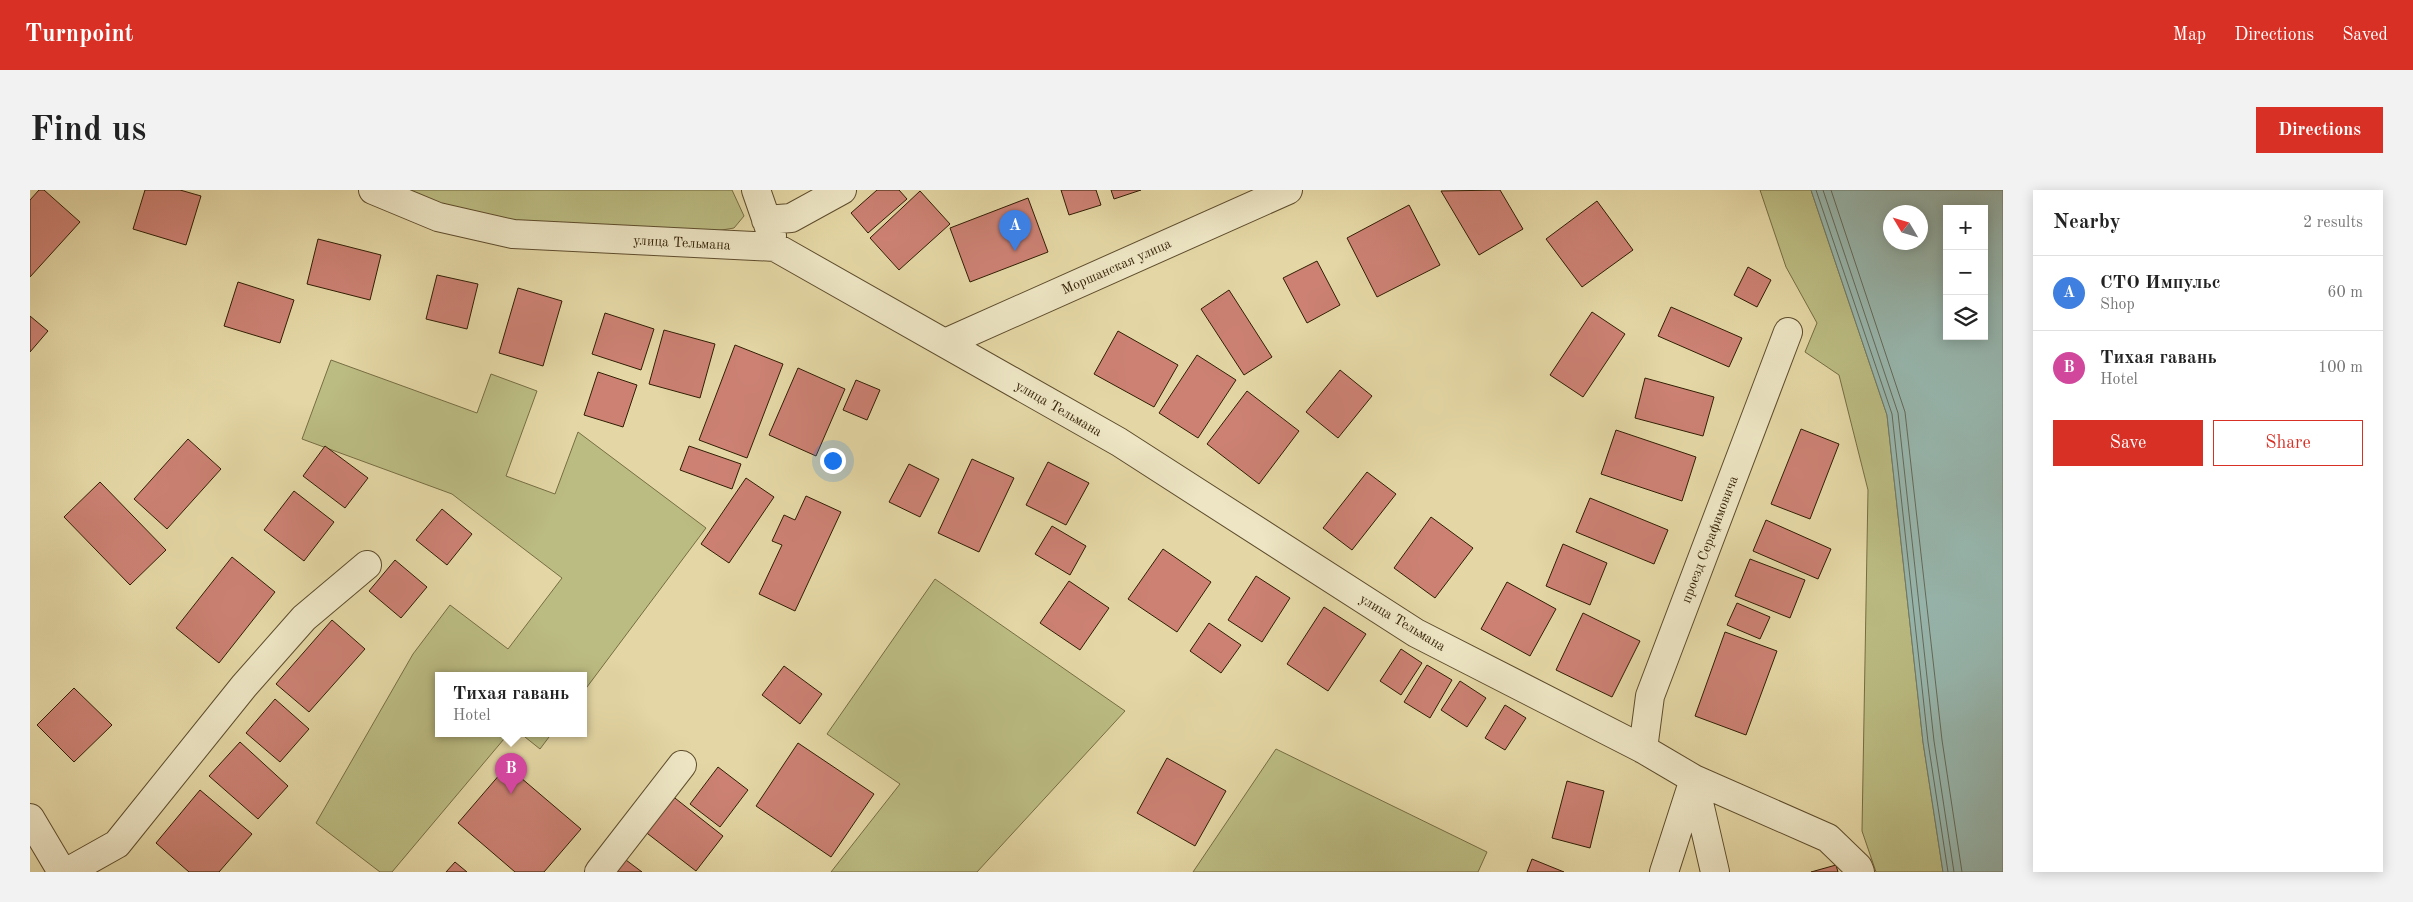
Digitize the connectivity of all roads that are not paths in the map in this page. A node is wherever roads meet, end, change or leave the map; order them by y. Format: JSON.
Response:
{"nodes":[{"id":1,"x":373,"y":190,"type":"edge"},
{"id":2,"x":756,"y":190,"type":"edge"},
{"id":3,"x":842,"y":190,"type":"edge"},
{"id":4,"x":1288,"y":190,"type":"edge"},
{"id":5,"x":766,"y":220,"type":"junction"},
{"id":6,"x":775,"y":247,"type":"junction"},
{"id":7,"x":1788,"y":332,"type":"dead end"},
{"id":8,"x":945,"y":343,"type":"junction"},
{"id":9,"x":367,"y":565,"type":"dead end"},
{"id":10,"x":1644,"y":748,"type":"junction"},
{"id":11,"x":682,"y":765,"type":"dead end"},
{"id":12,"x":1694,"y":779,"type":"junction"},
{"id":13,"x":30,"y":818,"type":"edge"},
{"id":14,"x":62,"y":872,"type":"edge"},
{"id":15,"x":67,"y":872,"type":"edge"},
{"id":16,"x":599,"y":872,"type":"edge"},
{"id":17,"x":1664,"y":872,"type":"edge"},
{"id":18,"x":1715,"y":872,"type":"edge"},
{"id":19,"x":1860,"y":872,"type":"edge"}],
"edges":[{"from":1,"to":6,"type":"street","name":"улица Тельмана"},
{"from":2,"to":5,"type":"street"},
{"from":3,"to":5,"type":"street"},
{"from":4,"to":8,"type":"street","name":"Моршанская улица"},
{"from":5,"to":6,"type":"street"},
{"from":6,"to":8,"type":"street","name":"улица Тельмана"},
{"from":7,"to":10,"type":"street","name":"проезд Серафимовича"},
{"from":8,"to":10,"type":"street","name":"улица Тельмана"},
{"from":9,"to":15,"type":"street"},
{"from":10,"to":12,"type":"street","name":"улица Тельмана"},
{"from":11,"to":16,"type":"street"},
{"from":12,"to":17,"type":"street"},
{"from":12,"to":18,"type":"street"},
{"from":12,"to":19,"type":"street","name":"улица Тельмана"},
{"from":13,"to":14,"type":"street"}]}
